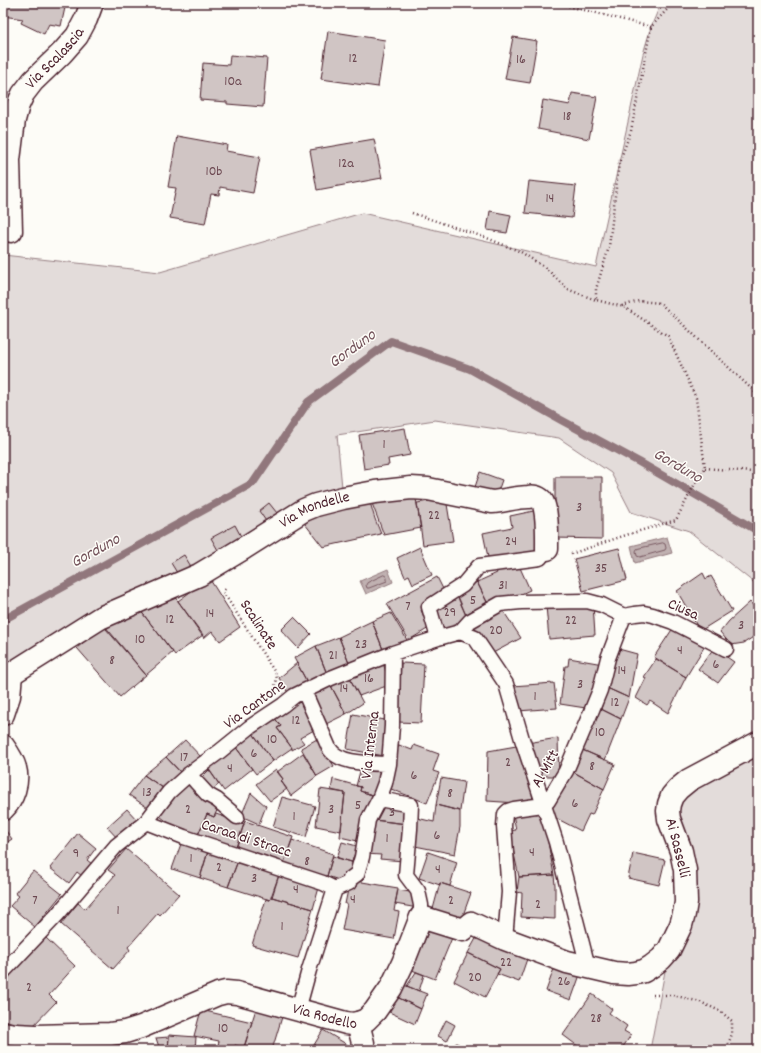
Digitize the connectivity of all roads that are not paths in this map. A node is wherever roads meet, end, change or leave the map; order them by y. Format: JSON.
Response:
{"nodes":[{"id":1,"x":92,"y":3,"type":"edge"},
{"id":2,"x":11,"y":231,"type":"dead end"},
{"id":3,"x":544,"y":554,"type":"joint"},
{"id":4,"x":624,"y":616,"type":"junction"},
{"id":5,"x":460,"y":632,"type":"junction"},
{"id":6,"x":438,"y":638,"type":"junction"},
{"id":7,"x":726,"y":649,"type":"dead end"},
{"id":8,"x":393,"y":653,"type":"junction"},
{"id":9,"x":7,"y":676,"type":"edge"},
{"id":10,"x":304,"y":691,"type":"junction"},
{"id":11,"x":3,"y":714,"type":"edge"},
{"id":12,"x":758,"y":743,"type":"edge"},
{"id":13,"x":3,"y":746,"type":"edge"},
{"id":14,"x":389,"y":764,"type":"junction"},
{"id":15,"x":189,"y":774,"type":"junction"},
{"id":16,"x":379,"y":799,"type":"junction"},
{"id":17,"x":543,"y":805,"type":"junction"},
{"id":18,"x":3,"y":809,"type":"edge"},
{"id":19,"x":237,"y":817,"type":"dead end"},
{"id":20,"x":146,"y":822,"type":"junction"},
{"id":21,"x":335,"y":889,"type":"junction"},
{"id":22,"x":420,"y":917,"type":"junction"},
{"id":23,"x":504,"y":939,"type":"junction"},
{"id":24,"x":588,"y":967,"type":"junction"},
{"id":25,"x":3,"y":972,"type":"edge"},
{"id":26,"x":298,"y":1010,"type":"junction"},
{"id":27,"x":358,"y":1023,"type":"junction"},
{"id":28,"x":3,"y":1033,"type":"edge"},
{"id":29,"x":362,"y":1050,"type":"edge"}],
"edges":[{"from":1,"to":2,"type":"street","name":"Via Scalascia"},
{"from":3,"to":6,"type":"lane"},
{"from":3,"to":9,"type":"street","name":"Via Mondelle"},
{"from":4,"to":5,"type":"lane","name":"Via Cantone"},
{"from":4,"to":7,"type":"lane","name":"Ciusa"},
{"from":4,"to":17,"type":"lane","name":"Al Mitt"},
{"from":5,"to":6,"type":"lane","name":"Via Cantone"},
{"from":5,"to":17,"type":"lane"},
{"from":6,"to":8,"type":"lane","name":"Via Cantone"},
{"from":8,"to":10,"type":"lane","name":"Via Cantone"},
{"from":8,"to":14,"type":"lane","name":"Via Interna"},
{"from":9,"to":11,"type":"street"},
{"from":10,"to":14,"type":"lane"},
{"from":10,"to":15,"type":"lane","name":"Via Cantone"},
{"from":12,"to":24,"type":"street","name":"Ai Sasselli"},
{"from":13,"to":18,"type":"street"},
{"from":14,"to":16,"type":"lane","name":"Via Interna"},
{"from":15,"to":19,"type":"lane"},
{"from":15,"to":20,"type":"lane","name":"Via Cantone"},
{"from":16,"to":21,"type":"lane","name":"Via Interna"},
{"from":16,"to":22,"type":"lane"},
{"from":17,"to":23,"type":"lane","name":"Al Mitt"},
{"from":17,"to":24,"type":"lane"},
{"from":20,"to":21,"type":"lane","name":"Caraa di Stracc"},
{"from":20,"to":25,"type":"lane","name":"Via Cantone"},
{"from":21,"to":26,"type":"lane"},
{"from":22,"to":23,"type":"street"},
{"from":22,"to":27,"type":"street","name":"Via Rodello"},
{"from":23,"to":24,"type":"street"},
{"from":26,"to":27,"type":"street","name":"Via Rodello"},
{"from":26,"to":28,"type":"street","name":"Via Rodello"},
{"from":27,"to":29,"type":"street"}]}
